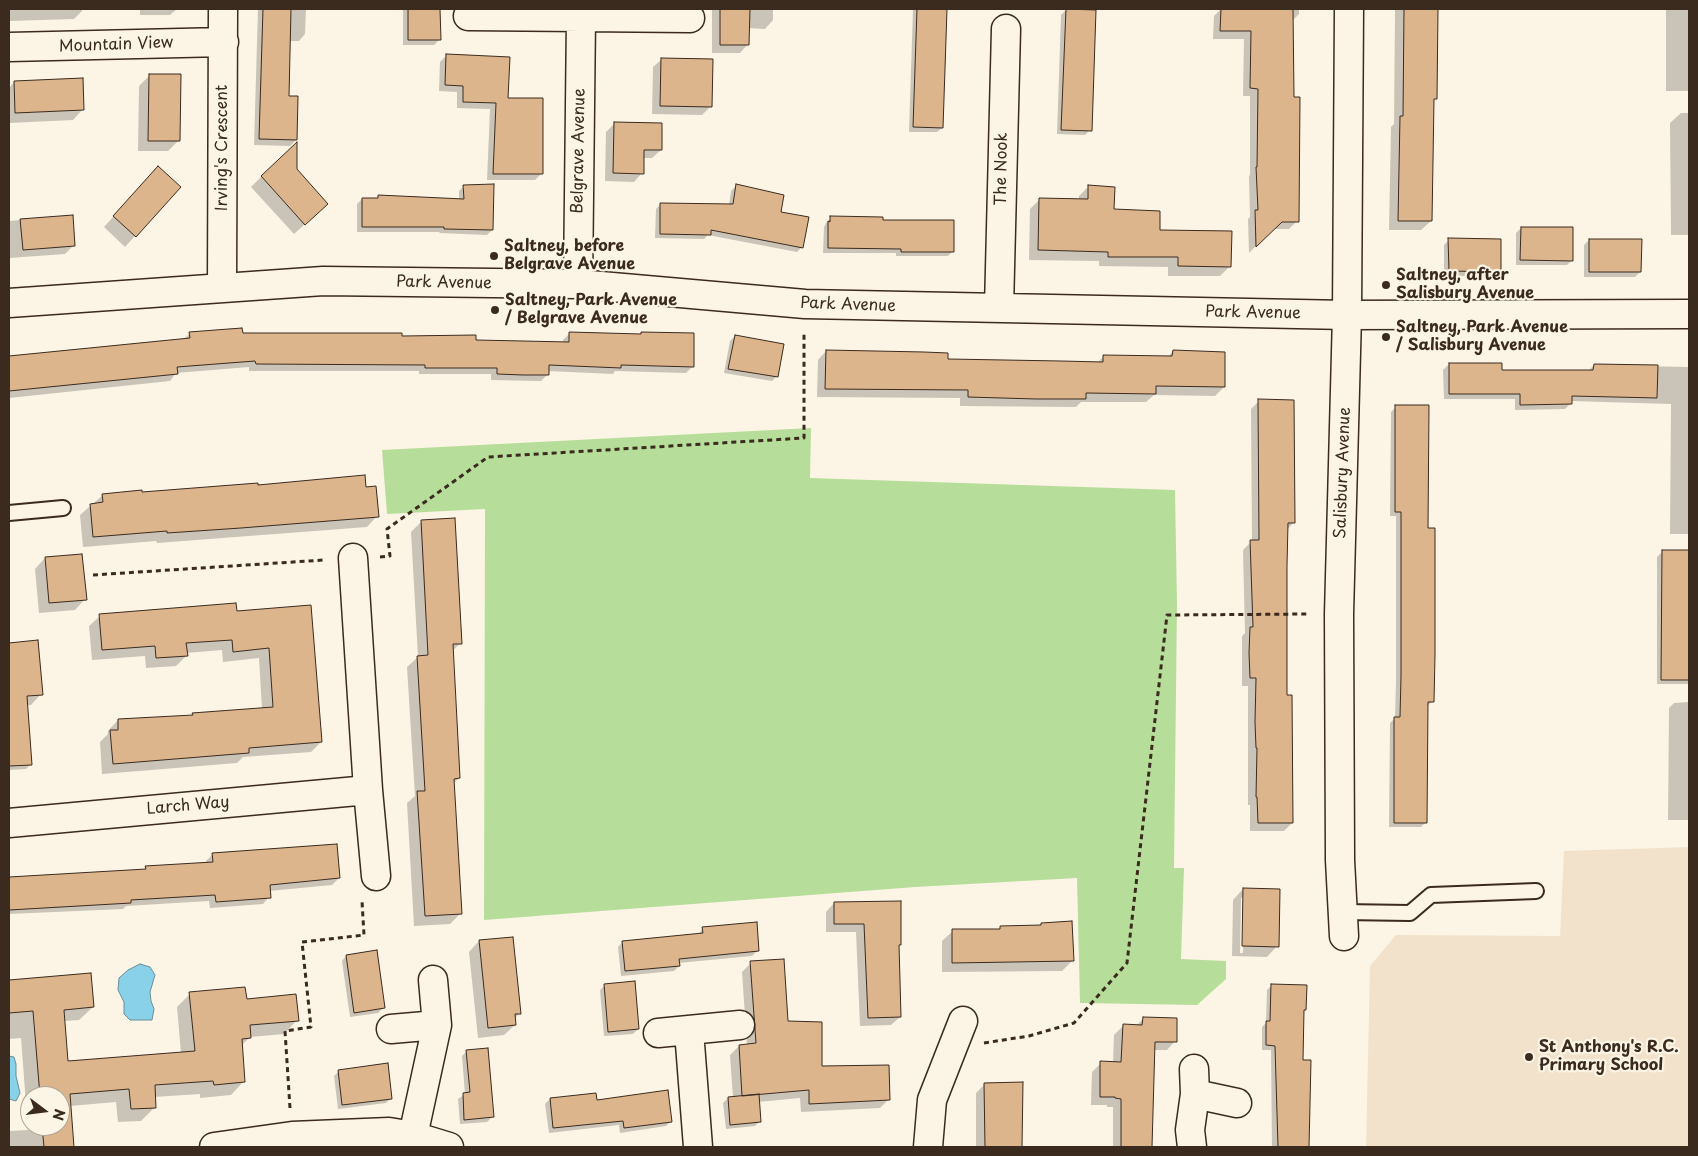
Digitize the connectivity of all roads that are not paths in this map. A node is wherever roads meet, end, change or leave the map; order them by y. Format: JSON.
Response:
{"nodes":[{"id":1,"x":224,"y":9,"type":"edge"},
{"id":2,"x":1349,"y":9,"type":"edge"},
{"id":3,"x":468,"y":16,"type":"dead end"},
{"id":4,"x":581,"y":17,"type":"junction"},
{"id":5,"x":690,"y":18,"type":"dead end"},
{"id":6,"x":1006,"y":30,"type":"dead end"},
{"id":7,"x":224,"y":42,"type":"junction"},
{"id":8,"x":9,"y":48,"type":"edge"},
{"id":9,"x":578,"y":284,"type":"junction"},
{"id":10,"x":222,"y":287,"type":"junction"},
{"id":11,"x":9,"y":303,"type":"edge"},
{"id":12,"x":998,"y":308,"type":"junction"},
{"id":13,"x":1689,"y":314,"type":"edge"},
{"id":14,"x":1347,"y":315,"type":"junction"},
{"id":15,"x":63,"y":508,"type":"dead end"},
{"id":16,"x":9,"y":513,"type":"edge"},
{"id":17,"x":353,"y":558,"type":"road end"},
{"id":18,"x":368,"y":790,"type":"junction"},
{"id":19,"x":9,"y":823,"type":"edge"},
{"id":20,"x":376,"y":876,"type":"road end"},
{"id":21,"x":1536,"y":891,"type":"dead end"},
{"id":22,"x":1344,"y":924,"type":"joint"},
{"id":23,"x":433,"y":980,"type":"dead end"},
{"id":24,"x":436,"y":1025,"type":"junction"},
{"id":25,"x":740,"y":1025,"type":"dead end"},
{"id":26,"x":391,"y":1029,"type":"dead end"},
{"id":27,"x":689,"y":1031,"type":"junction"},
{"id":28,"x":959,"y":1031,"type":"road end"},
{"id":29,"x":658,"y":1033,"type":"dead end"},
{"id":30,"x":1237,"y":1103,"type":"dead end"},
{"id":31,"x":413,"y":1136,"type":"junction"},
{"id":32,"x":214,"y":1147,"type":"edge"},
{"id":33,"x":449,"y":1147,"type":"edge"},
{"id":34,"x":698,"y":1147,"type":"edge"},
{"id":35,"x":928,"y":1147,"type":"edge"},
{"id":36,"x":1192,"y":1147,"type":"edge"}],
"edges":[{"from":1,"to":7,"type":"street","name":"Irving's Crescent"},
{"from":2,"to":14,"type":"street","name":"Salisbury Avenue"},
{"from":3,"to":4,"type":"street"},
{"from":4,"to":5,"type":"street"},
{"from":4,"to":9,"type":"street","name":"Belgrave Avenue"},
{"from":6,"to":12,"type":"street","name":"The Nook"},
{"from":7,"to":8,"type":"street","name":"Mountain View"},
{"from":7,"to":10,"type":"street","name":"Irving's Crescent"},
{"from":9,"to":10,"type":"street","name":"Park Avenue"},
{"from":9,"to":12,"type":"street","name":"Park Avenue"},
{"from":10,"to":11,"type":"street","name":"Park Avenue"},
{"from":12,"to":14,"type":"street","name":"Park Avenue"},
{"from":13,"to":14,"type":"street","name":"Park Avenue"},
{"from":14,"to":22,"type":"street","name":"Salisbury Avenue"},
{"from":15,"to":16,"type":"lane"},
{"from":17,"to":18,"type":"street"},
{"from":18,"to":19,"type":"street","name":"Larch Way"},
{"from":18,"to":20,"type":"street"},
{"from":21,"to":22,"type":"lane"},
{"from":23,"to":24,"type":"street"},
{"from":24,"to":26,"type":"street"},
{"from":24,"to":31,"type":"street"},
{"from":25,"to":27,"type":"street"},
{"from":27,"to":29,"type":"street"},
{"from":27,"to":34,"type":"street"},
{"from":28,"to":35,"type":"street"},
{"from":30,"to":36,"type":"street"},
{"from":31,"to":32,"type":"street"},
{"from":31,"to":33,"type":"street"}]}
